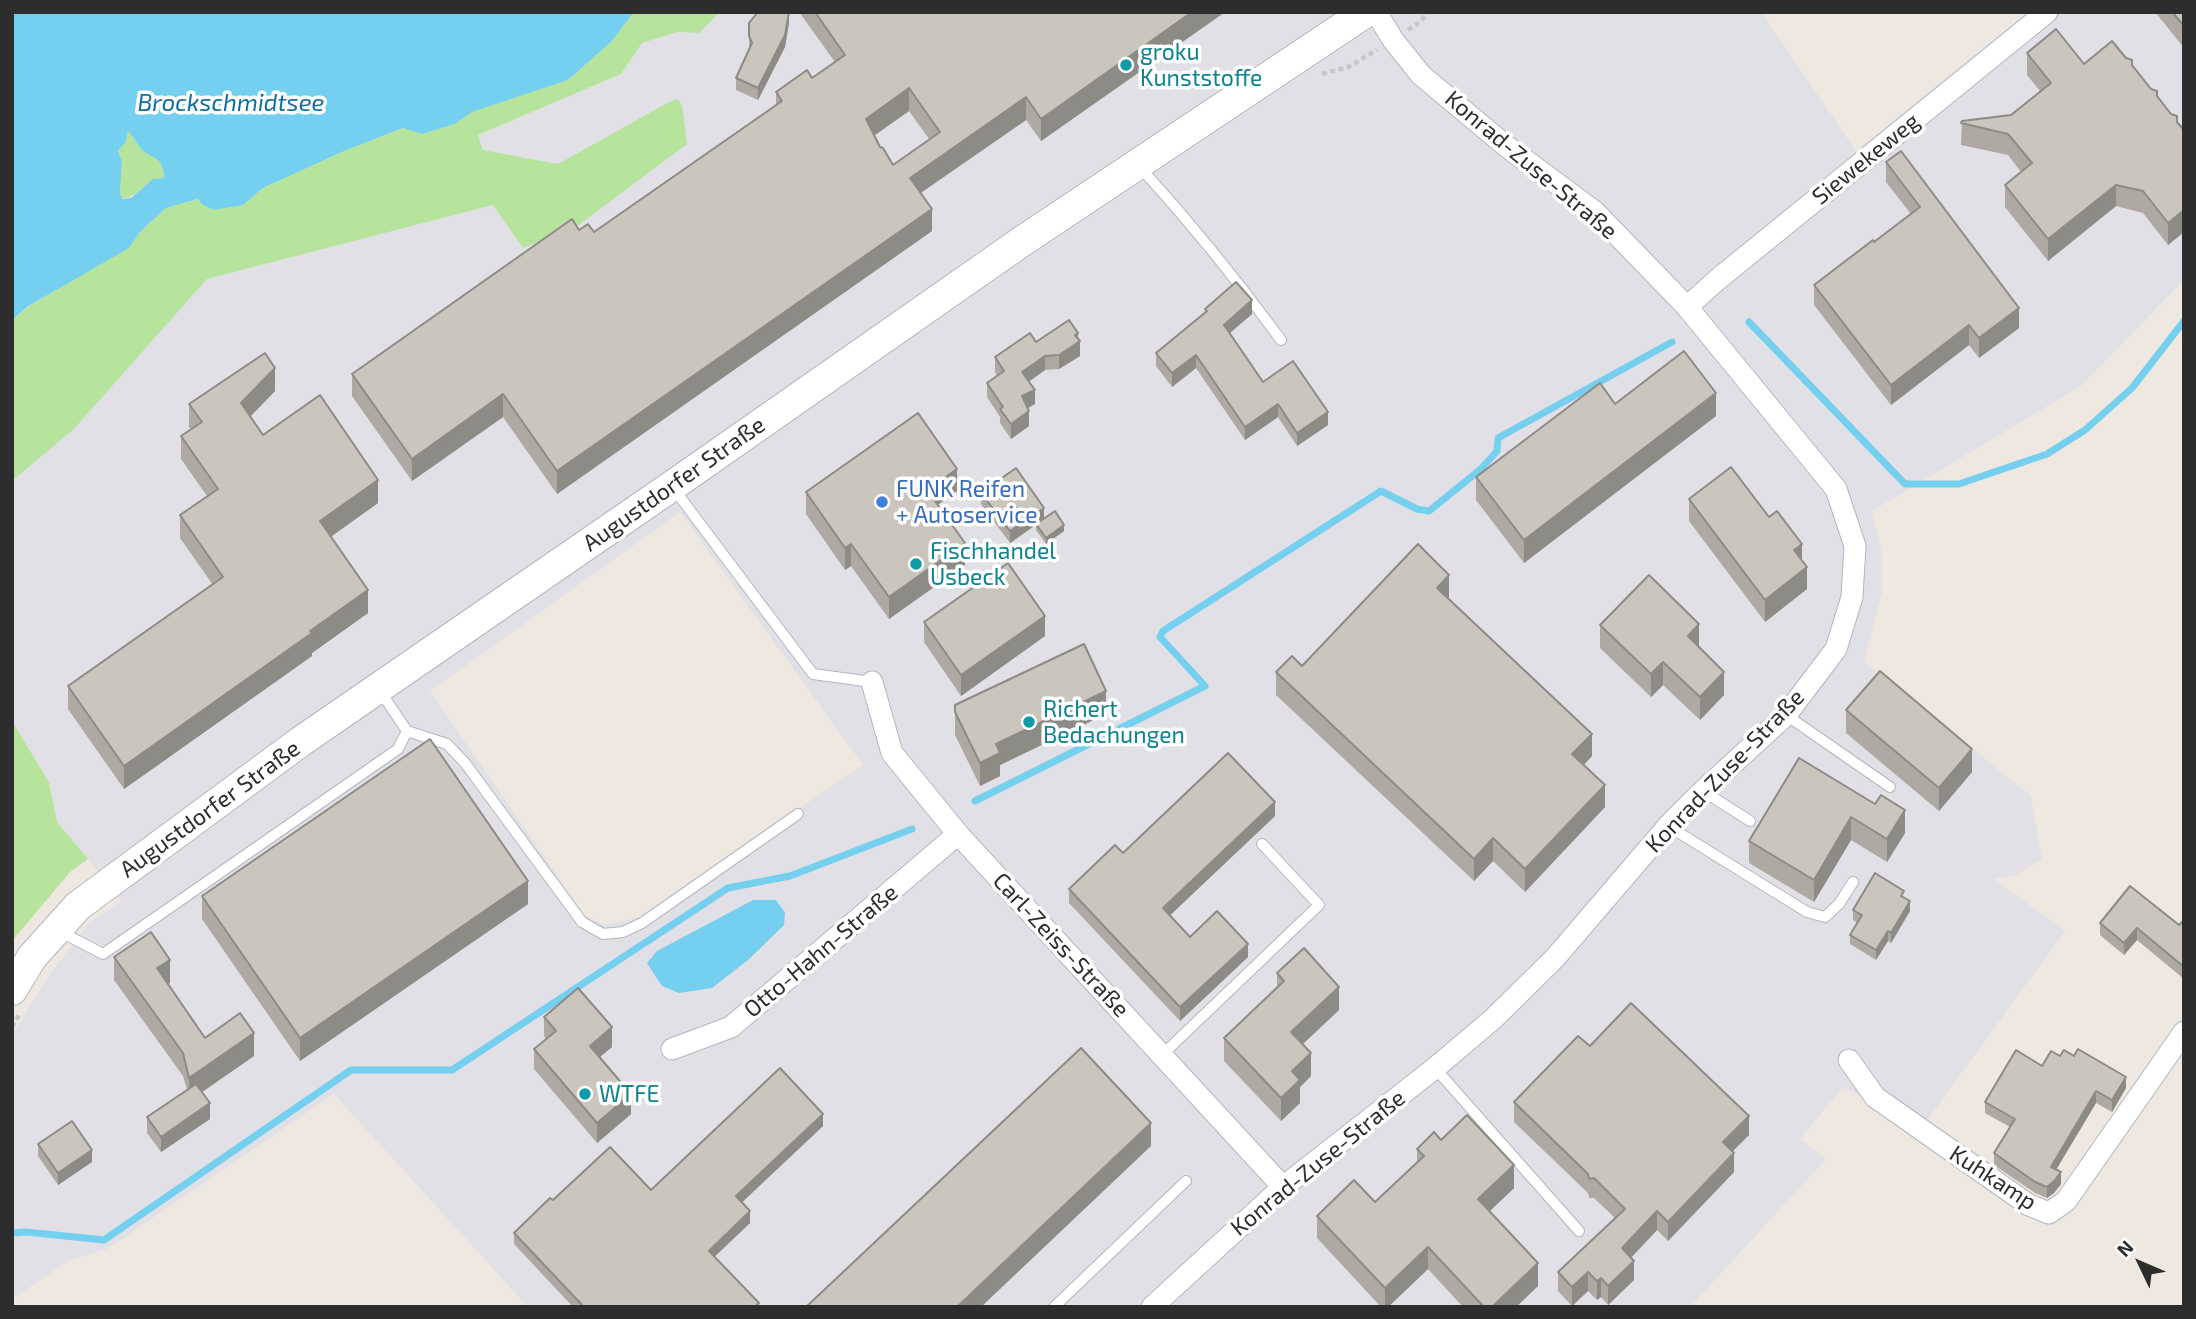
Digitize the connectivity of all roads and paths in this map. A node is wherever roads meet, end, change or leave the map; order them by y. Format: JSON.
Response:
{"nodes":[{"id":1,"x":1366,"y":12,"type":"edge"},
{"id":2,"x":1376,"y":12,"type":"edge"},
{"id":3,"x":2047,"y":12,"type":"edge"},
{"id":4,"x":1138,"y":164,"type":"junction"},
{"id":5,"x":1688,"y":307,"type":"junction"},
{"id":6,"x":1281,"y":340,"type":"dead end"},
{"id":7,"x":672,"y":486,"type":"junction"},
{"id":8,"x":872,"y":682,"type":"joint"},
{"id":9,"x":379,"y":688,"type":"junction"},
{"id":10,"x":1786,"y":715,"type":"junction"},
{"id":11,"x":407,"y":731,"type":"junction"},
{"id":12,"x":1890,"y":787,"type":"dead end"},
{"id":13,"x":1703,"y":790,"type":"junction"},
{"id":14,"x":798,"y":814,"type":"dead end"},
{"id":15,"x":1750,"y":821,"type":"dead end"},
{"id":16,"x":1668,"y":826,"type":"junction"},
{"id":17,"x":958,"y":834,"type":"junction"},
{"id":18,"x":1262,"y":844,"type":"dead end"},
{"id":19,"x":1853,"y":882,"type":"dead end"},
{"id":20,"x":56,"y":930,"type":"junction"},
{"id":21,"x":12,"y":990,"type":"edge"},
{"id":22,"x":2180,"y":1046,"type":"edge"},
{"id":23,"x":672,"y":1049,"type":"dead end"},
{"id":24,"x":1162,"y":1055,"type":"junction"},
{"id":25,"x":1849,"y":1060,"type":"dead end"},
{"id":26,"x":1435,"y":1068,"type":"junction"},
{"id":27,"x":1186,"y":1181,"type":"dead end"},
{"id":28,"x":1283,"y":1187,"type":"junction"},
{"id":29,"x":1579,"y":1231,"type":"dead end"},
{"id":30,"x":1054,"y":1307,"type":"edge"},
{"id":31,"x":1152,"y":1307,"type":"edge"}],
"edges":[{"from":1,"to":4,"type":"main road","name":"Augustdorfer Straße"},
{"from":2,"to":5,"type":"street","name":"Konrad-Zuse-Straße"},
{"from":3,"to":5,"type":"street","name":"Siewekeweg"},
{"from":4,"to":6,"type":"lane"},
{"from":4,"to":7,"type":"main road","name":"Augustdorfer Straße"},
{"from":5,"to":10,"type":"street","name":"Konrad-Zuse-Straße"},
{"from":7,"to":8,"type":"lane"},
{"from":7,"to":9,"type":"main road","name":"Augustdorfer Straße"},
{"from":8,"to":17,"type":"street","name":"Carl-Zeiss-Straße"},
{"from":9,"to":11,"type":"lane"},
{"from":9,"to":20,"type":"main road","name":"Augustdorfer Straße"},
{"from":10,"to":12,"type":"lane"},
{"from":10,"to":13,"type":"street","name":"Konrad-Zuse-Straße"},
{"from":11,"to":14,"type":"lane"},
{"from":11,"to":20,"type":"lane"},
{"from":13,"to":15,"type":"lane"},
{"from":13,"to":16,"type":"street","name":"Konrad-Zuse-Straße"},
{"from":16,"to":19,"type":"lane"},
{"from":16,"to":26,"type":"street","name":"Konrad-Zuse-Straße"},
{"from":17,"to":23,"type":"street","name":"Otto-Hahn-Straße"},
{"from":17,"to":24,"type":"street","name":"Carl-Zeiss-Straße"},
{"from":18,"to":24,"type":"lane"},
{"from":20,"to":21,"type":"main road","name":"Augustdorfer Straße"},
{"from":22,"to":25,"type":"street","name":"Kuhkamp"},
{"from":24,"to":28,"type":"street","name":"Carl-Zeiss-Straße"},
{"from":26,"to":28,"type":"street","name":"Konrad-Zuse-Straße"},
{"from":26,"to":29,"type":"lane"},
{"from":27,"to":30,"type":"lane"},
{"from":28,"to":31,"type":"street","name":"Konrad-Zuse-Straße"}]}
